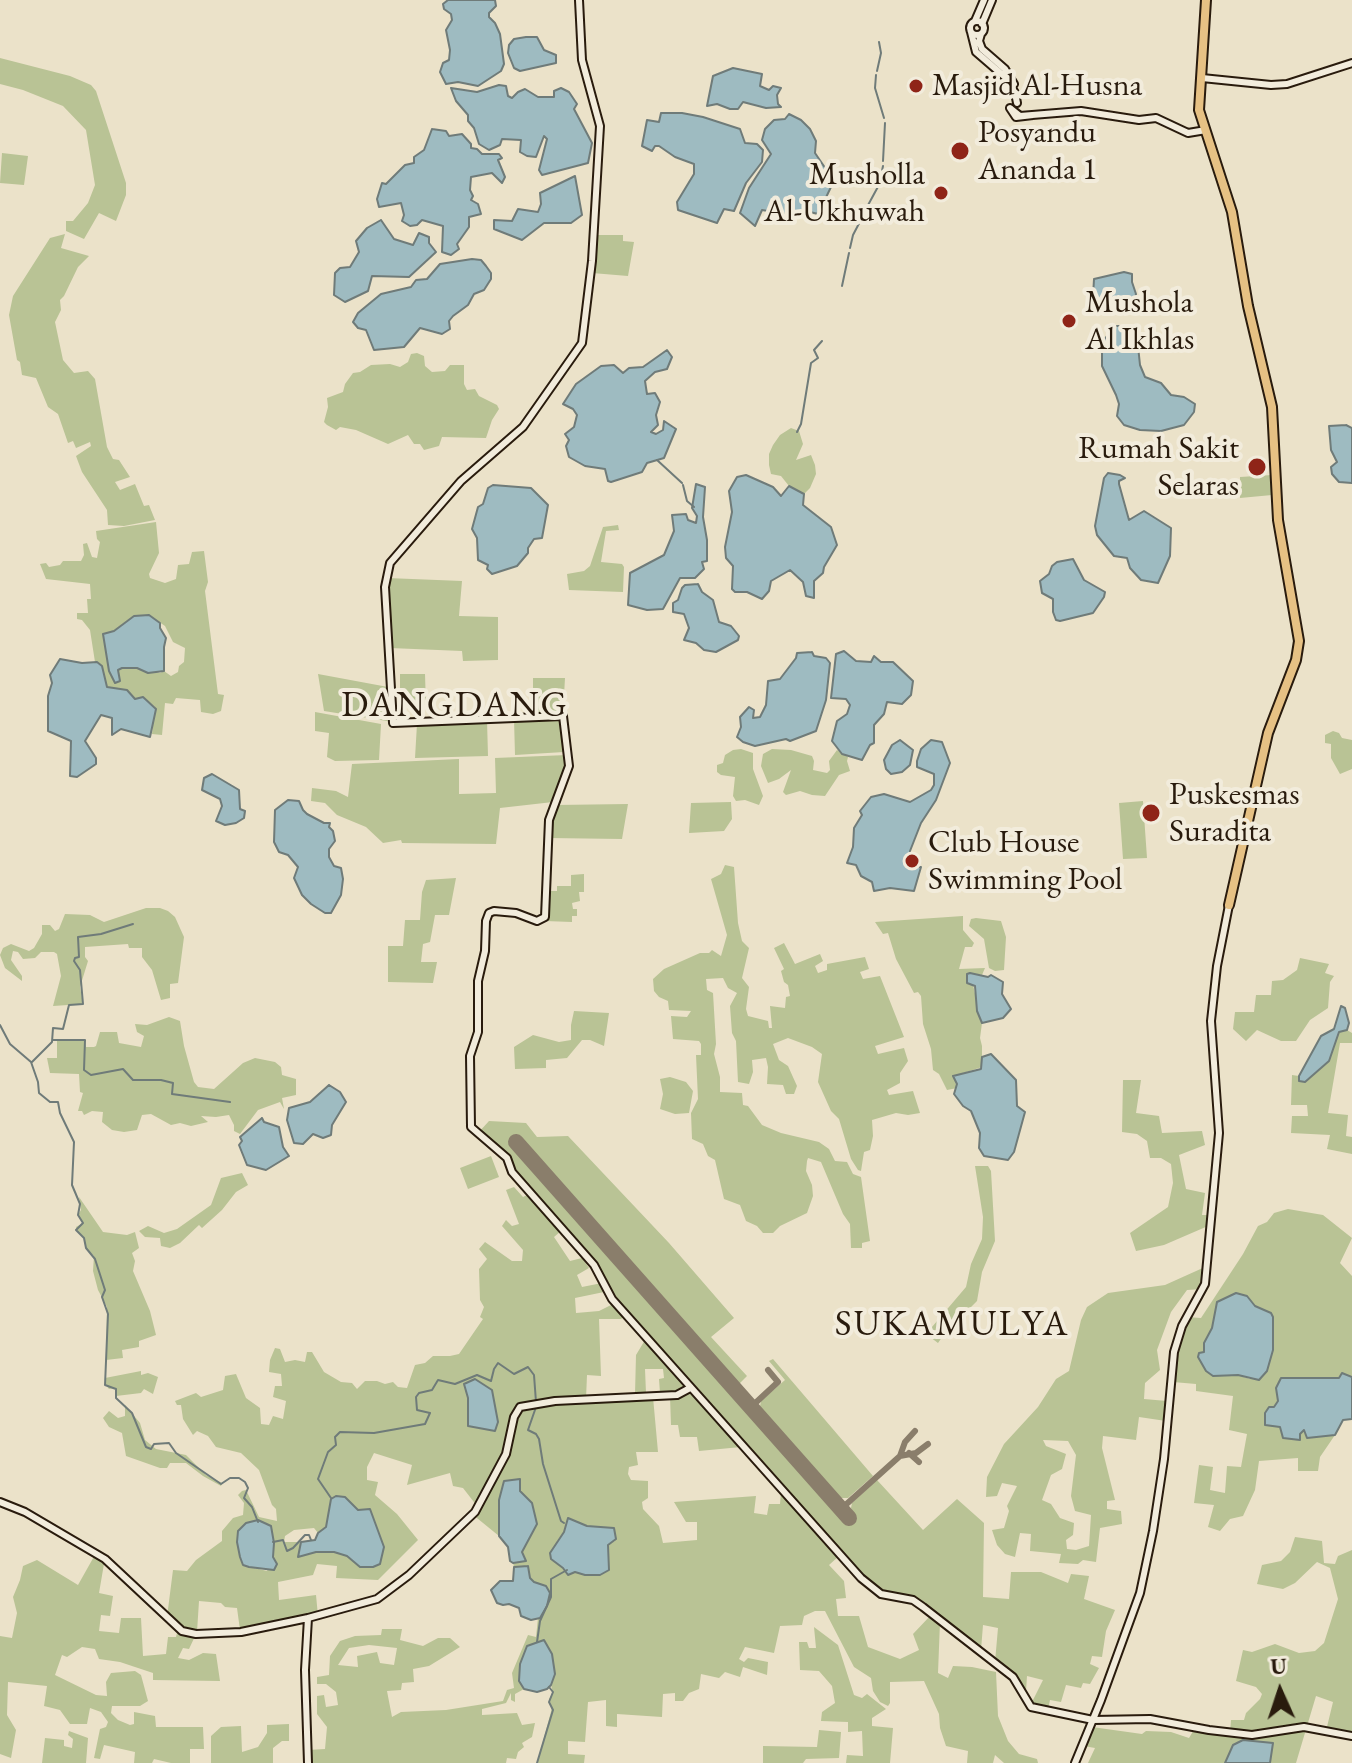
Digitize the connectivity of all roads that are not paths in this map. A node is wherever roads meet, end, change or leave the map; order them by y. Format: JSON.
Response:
{"nodes":[{"id":1,"x":579,"y":0,"type":"edge"},
{"id":2,"x":984,"y":0,"type":"edge"},
{"id":3,"x":992,"y":0,"type":"edge"},
{"id":4,"x":1206,"y":0,"type":"edge"},
{"id":5,"x":979,"y":23,"type":"junction"},
{"id":6,"x":971,"y":32,"type":"junction"},
{"id":7,"x":981,"y":34,"type":"junction"},
{"id":8,"x":1352,"y":63,"type":"edge"},
{"id":9,"x":1202,"y":78,"type":"junction"},
{"id":10,"x":1021,"y":109,"type":"junction"},
{"id":11,"x":1206,"y":130,"type":"junction"},
{"id":12,"x":1229,"y":905,"type":"joint"},
{"id":13,"x":690,"y":1388,"type":"junction"},
{"id":14,"x":0,"y":1502,"type":"edge"},
{"id":15,"x":308,"y":1618,"type":"junction"},
{"id":16,"x":1093,"y":1720,"type":"junction"},
{"id":17,"x":1352,"y":1736,"type":"edge"},
{"id":18,"x":308,"y":1763,"type":"edge"},
{"id":19,"x":1075,"y":1763,"type":"edge"}],
"edges":[{"from":1,"to":13,"type":"street"},
{"from":2,"to":5,"type":"street"},
{"from":3,"to":5,"type":"street"},
{"from":4,"to":9,"type":"main road"},
{"from":5,"to":6,"type":"street"},
{"from":5,"to":7,"type":"street"},
{"from":6,"to":7,"type":"street"},
{"from":6,"to":10,"type":"street"},
{"from":7,"to":10,"type":"street"},
{"from":8,"to":9,"type":"street"},
{"from":9,"to":11,"type":"main road"},
{"from":10,"to":11,"type":"street"},
{"from":11,"to":12,"type":"main road"},
{"from":12,"to":16,"type":"street"},
{"from":13,"to":15,"type":"street"},
{"from":13,"to":16,"type":"street"},
{"from":14,"to":15,"type":"street"},
{"from":15,"to":18,"type":"street"},
{"from":16,"to":17,"type":"street"},
{"from":16,"to":19,"type":"street"}]}
